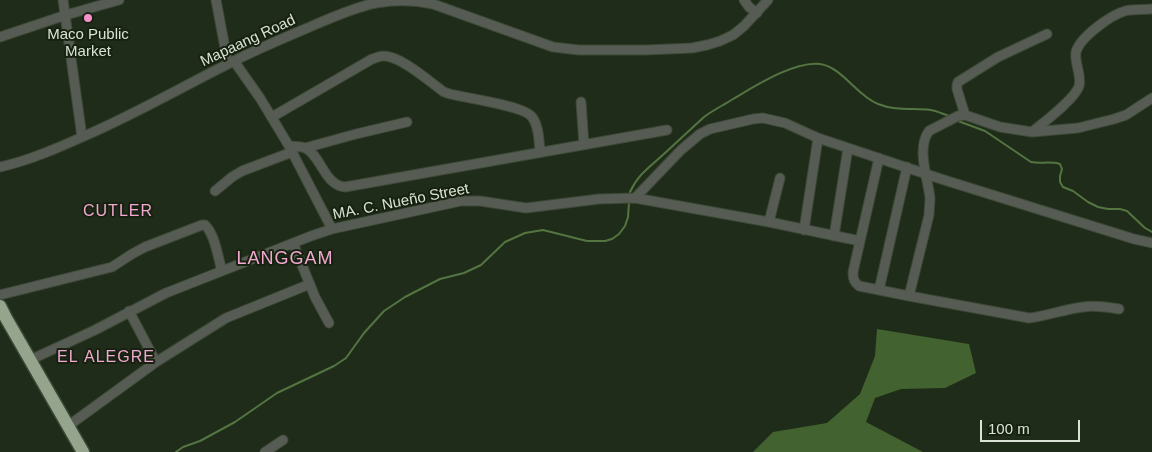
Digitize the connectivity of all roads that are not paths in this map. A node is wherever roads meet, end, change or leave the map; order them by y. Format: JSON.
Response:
{"nodes":[{"id":1,"x":63,"y":0,"type":"edge"},
{"id":2,"x":119,"y":0,"type":"edge"},
{"id":3,"x":216,"y":0,"type":"edge"},
{"id":4,"x":744,"y":0,"type":"edge"},
{"id":5,"x":768,"y":0,"type":"edge"},
{"id":6,"x":1152,"y":9,"type":"edge"},
{"id":7,"x":757,"y":13,"type":"junction"},
{"id":8,"x":66,"y":15,"type":"junction"},
{"id":9,"x":1047,"y":34,"type":"dead end"},
{"id":10,"x":0,"y":37,"type":"edge"},
{"id":11,"x":231,"y":62,"type":"junction"},
{"id":12,"x":1152,"y":98,"type":"edge"},
{"id":13,"x":581,"y":102,"type":"dead end"},
{"id":14,"x":965,"y":115,"type":"junction"},
{"id":15,"x":272,"y":116,"type":"junction"},
{"id":16,"x":407,"y":122,"type":"dead end"},
{"id":17,"x":668,"y":130,"type":"dead end"},
{"id":18,"x":1032,"y":132,"type":"junction"},
{"id":19,"x":82,"y":137,"type":"junction"},
{"id":20,"x":818,"y":138,"type":"junction"},
{"id":21,"x":584,"y":145,"type":"junction"},
{"id":22,"x":305,"y":148,"type":"junction"},
{"id":23,"x":848,"y":148,"type":"junction"},
{"id":24,"x":291,"y":149,"type":"junction"},
{"id":25,"x":540,"y":152,"type":"junction"},
{"id":26,"x":879,"y":158,"type":"junction"},
{"id":27,"x":0,"y":167,"type":"edge"},
{"id":28,"x":907,"y":167,"type":"junction"},
{"id":29,"x":925,"y":173,"type":"junction"},
{"id":30,"x":780,"y":178,"type":"dead end"},
{"id":31,"x":215,"y":191,"type":"dead end"},
{"id":32,"x":635,"y":198,"type":"junction"},
{"id":33,"x":769,"y":222,"type":"junction"},
{"id":34,"x":332,"y":229,"type":"junction"},
{"id":35,"x":804,"y":230,"type":"junction"},
{"id":36,"x":834,"y":236,"type":"junction"},
{"id":37,"x":860,"y":241,"type":"junction"},
{"id":38,"x":294,"y":242,"type":"junction"},
{"id":39,"x":1152,"y":243,"type":"edge"},
{"id":40,"x":222,"y":271,"type":"junction"},
{"id":41,"x":310,"y":284,"type":"junction"},
{"id":42,"x":879,"y":290,"type":"junction"},
{"id":43,"x":0,"y":295,"type":"edge"},
{"id":44,"x":909,"y":296,"type":"junction"},
{"id":45,"x":0,"y":306,"type":"edge"},
{"id":46,"x":1119,"y":309,"type":"dead end"},
{"id":47,"x":129,"y":312,"type":"junction"},
{"id":48,"x":3,"y":320,"type":"edge"},
{"id":49,"x":329,"y":323,"type":"dead end"},
{"id":50,"x":30,"y":360,"type":"junction"},
{"id":51,"x":156,"y":362,"type":"junction"},
{"id":52,"x":68,"y":426,"type":"junction"},
{"id":53,"x":284,"y":440,"type":"dead end"},
{"id":54,"x":83,"y":452,"type":"edge"},
{"id":55,"x":265,"y":452,"type":"edge"}],
"edges":[{"from":1,"to":8,"type":"street"},
{"from":2,"to":8,"type":"street"},
{"from":3,"to":11,"type":"street"},
{"from":4,"to":7,"type":"street"},
{"from":5,"to":7,"type":"street","name":"Mapaang Road"},
{"from":6,"to":18,"type":"street"},
{"from":7,"to":11,"type":"street","name":"Mapaang Road"},
{"from":8,"to":10,"type":"street"},
{"from":8,"to":19,"type":"street"},
{"from":9,"to":14,"type":"street"},
{"from":11,"to":15,"type":"street"},
{"from":11,"to":19,"type":"street","name":"Mapaang Road"},
{"from":12,"to":18,"type":"street"},
{"from":13,"to":21,"type":"street"},
{"from":14,"to":18,"type":"street"},
{"from":14,"to":29,"type":"street"},
{"from":15,"to":24,"type":"street"},
{"from":15,"to":25,"type":"street"},
{"from":16,"to":22,"type":"street"},
{"from":17,"to":21,"type":"street"},
{"from":19,"to":27,"type":"street","name":"Mapaang Road"},
{"from":20,"to":23,"type":"street"},
{"from":20,"to":32,"type":"street"},
{"from":20,"to":35,"type":"street"},
{"from":21,"to":25,"type":"street"},
{"from":22,"to":24,"type":"street"},
{"from":22,"to":25,"type":"street"},
{"from":23,"to":26,"type":"street"},
{"from":23,"to":36,"type":"street"},
{"from":24,"to":31,"type":"street"},
{"from":24,"to":34,"type":"street"},
{"from":26,"to":28,"type":"street"},
{"from":26,"to":37,"type":"street"},
{"from":28,"to":29,"type":"street"},
{"from":28,"to":42,"type":"street"},
{"from":29,"to":39,"type":"street"},
{"from":29,"to":44,"type":"street"},
{"from":30,"to":33,"type":"street"},
{"from":32,"to":33,"type":"street","name":"MA. C. Nueño Street"},
{"from":32,"to":34,"type":"street","name":"MA. C. Nueño Street"},
{"from":33,"to":35,"type":"street","name":"MA. C. Nueño Street"},
{"from":34,"to":38,"type":"street","name":"MA. C. Nueño Street"},
{"from":35,"to":36,"type":"street","name":"MA. C. Nueño Street"},
{"from":36,"to":37,"type":"street","name":"MA. C. Nueño Street"},
{"from":37,"to":42,"type":"street"},
{"from":38,"to":40,"type":"street","name":"MA. C. Nueño Street"},
{"from":38,"to":41,"type":"street"},
{"from":40,"to":43,"type":"street"},
{"from":40,"to":47,"type":"street","name":"MA. C. Nueño Street"},
{"from":41,"to":49,"type":"street"},
{"from":41,"to":51,"type":"street"},
{"from":42,"to":44,"type":"street"},
{"from":44,"to":46,"type":"street"},
{"from":45,"to":48,"type":"highway"},
{"from":47,"to":50,"type":"street","name":"MA. C. Nueño Street"},
{"from":47,"to":51,"type":"street"},
{"from":48,"to":50,"type":"highway"},
{"from":50,"to":52,"type":"highway"},
{"from":51,"to":52,"type":"street"},
{"from":52,"to":54,"type":"highway"},
{"from":53,"to":55,"type":"street"}]}
